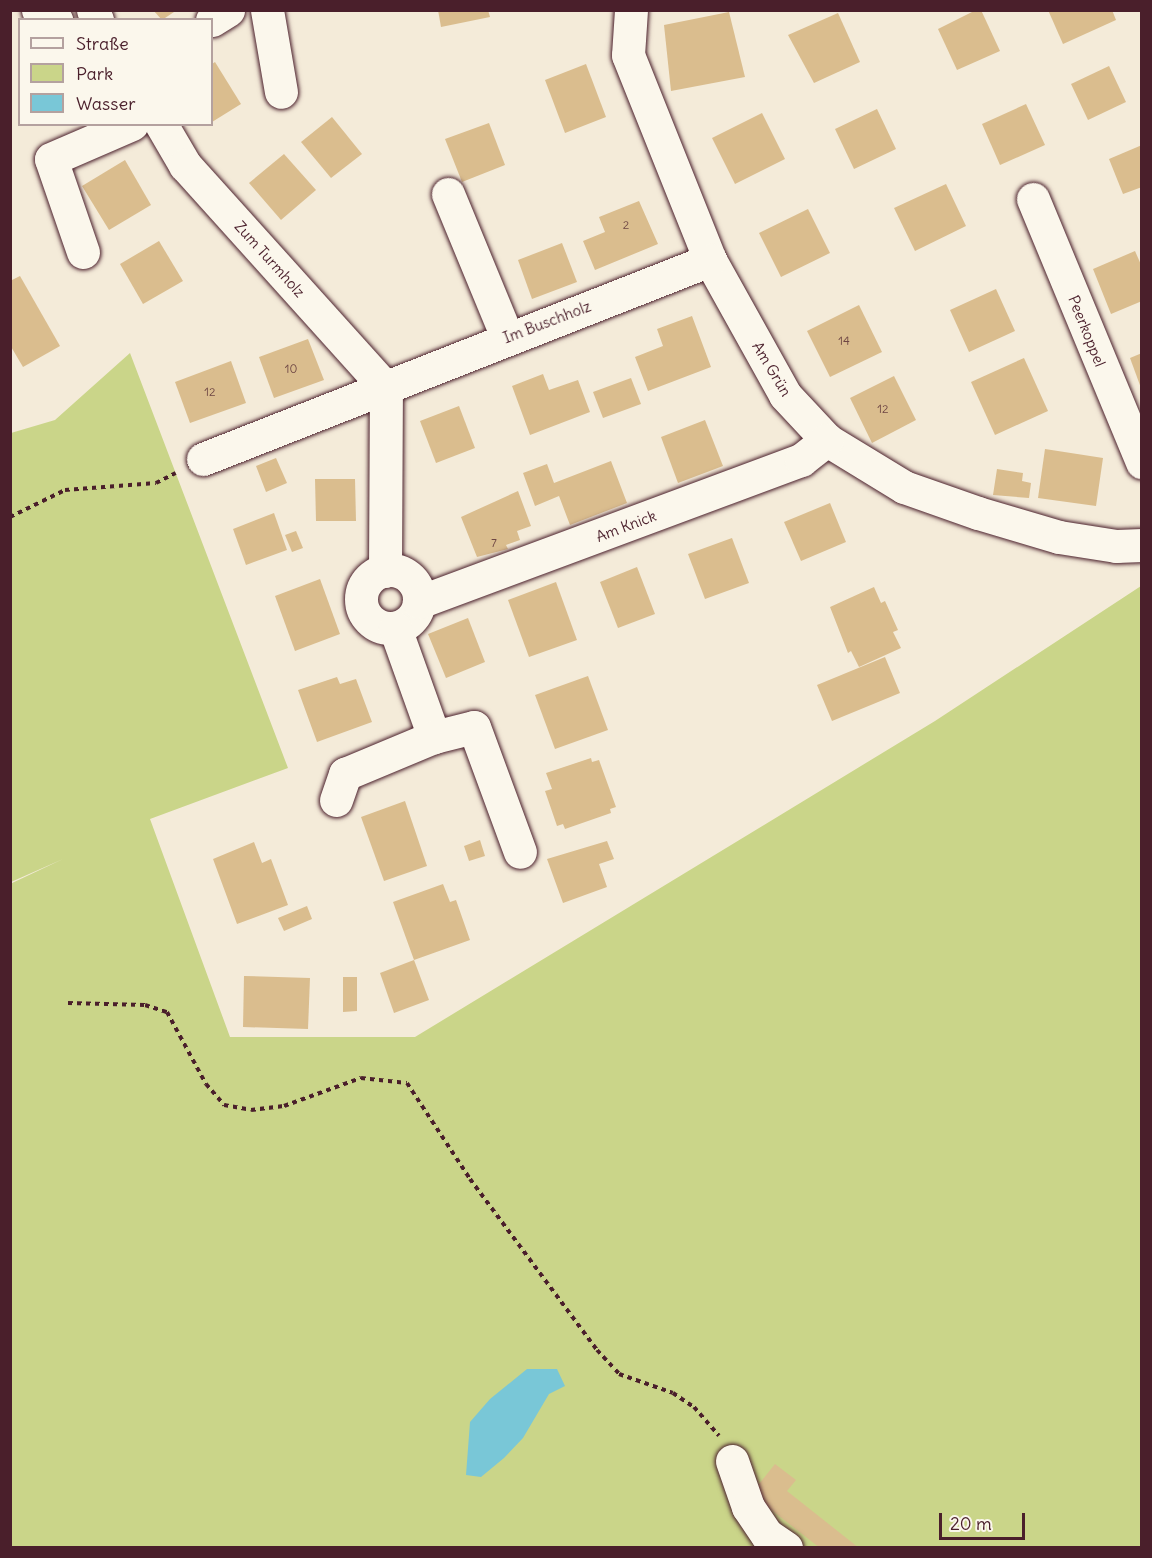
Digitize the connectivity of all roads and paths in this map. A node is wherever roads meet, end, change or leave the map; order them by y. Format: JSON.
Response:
{"nodes":[{"id":1,"x":38,"y":10,"type":"edge"},
{"id":2,"x":228,"y":10,"type":"edge"},
{"id":3,"x":267,"y":10,"type":"edge"},
{"id":4,"x":631,"y":10,"type":"edge"},
{"id":5,"x":52,"y":18,"type":"edge"},
{"id":6,"x":213,"y":19,"type":"edge"},
{"id":7,"x":281,"y":92,"type":"dead end"},
{"id":8,"x":127,"y":126,"type":"edge"},
{"id":9,"x":162,"y":126,"type":"edge"},
{"id":10,"x":448,"y":194,"type":"dead end"},
{"id":11,"x":1033,"y":199,"type":"dead end"},
{"id":12,"x":83,"y":252,"type":"dead end"},
{"id":13,"x":710,"y":260,"type":"junction"},
{"id":14,"x":507,"y":337,"type":"junction"},
{"id":15,"x":386,"y":388,"type":"junction"},
{"id":16,"x":827,"y":440,"type":"junction"},
{"id":17,"x":203,"y":459,"type":"joint"},
{"id":18,"x":1142,"y":462,"type":"edge"},
{"id":19,"x":10,"y":517,"type":"edge"},
{"id":20,"x":1142,"y":545,"type":"edge"},
{"id":21,"x":386,"y":570,"type":"junction"},
{"id":22,"x":419,"y":602,"type":"junction"},
{"id":23,"x":395,"y":628,"type":"junction"},
{"id":24,"x":434,"y":737,"type":"junction"},
{"id":25,"x":336,"y":800,"type":"dead end"},
{"id":26,"x":520,"y":852,"type":"dead end"},
{"id":27,"x":68,"y":1003,"type":"dead end"},
{"id":28,"x":732,"y":1461,"type":"joint"},
{"id":29,"x":786,"y":1548,"type":"edge"}],
"edges":[{"from":1,"to":5,"type":"street"},
{"from":2,"to":6,"type":"street"},
{"from":3,"to":7,"type":"street"},
{"from":4,"to":13,"type":"street","name":"Am Grün"},
{"from":8,"to":12,"type":"street"},
{"from":9,"to":15,"type":"street","name":"Zum Turmholz"},
{"from":10,"to":14,"type":"street"},
{"from":11,"to":18,"type":"street","name":"Peerkoppel"},
{"from":13,"to":14,"type":"street","name":"Im Buschholz"},
{"from":13,"to":16,"type":"street","name":"Am Grün"},
{"from":14,"to":15,"type":"street","name":"Im Buschholz"},
{"from":15,"to":17,"type":"street","name":"Im Buschholz"},
{"from":15,"to":21,"type":"street"},
{"from":16,"to":20,"type":"street","name":"Am Grün"},
{"from":16,"to":22,"type":"street","name":"Am Knick"},
{"from":17,"to":19,"type":"path"},
{"from":21,"to":22,"type":"street"},
{"from":21,"to":23,"type":"street"},
{"from":22,"to":23,"type":"street"},
{"from":23,"to":24,"type":"street"},
{"from":24,"to":25,"type":"street"},
{"from":24,"to":26,"type":"street"},
{"from":27,"to":28,"type":"path"},
{"from":28,"to":29,"type":"street"}]}
